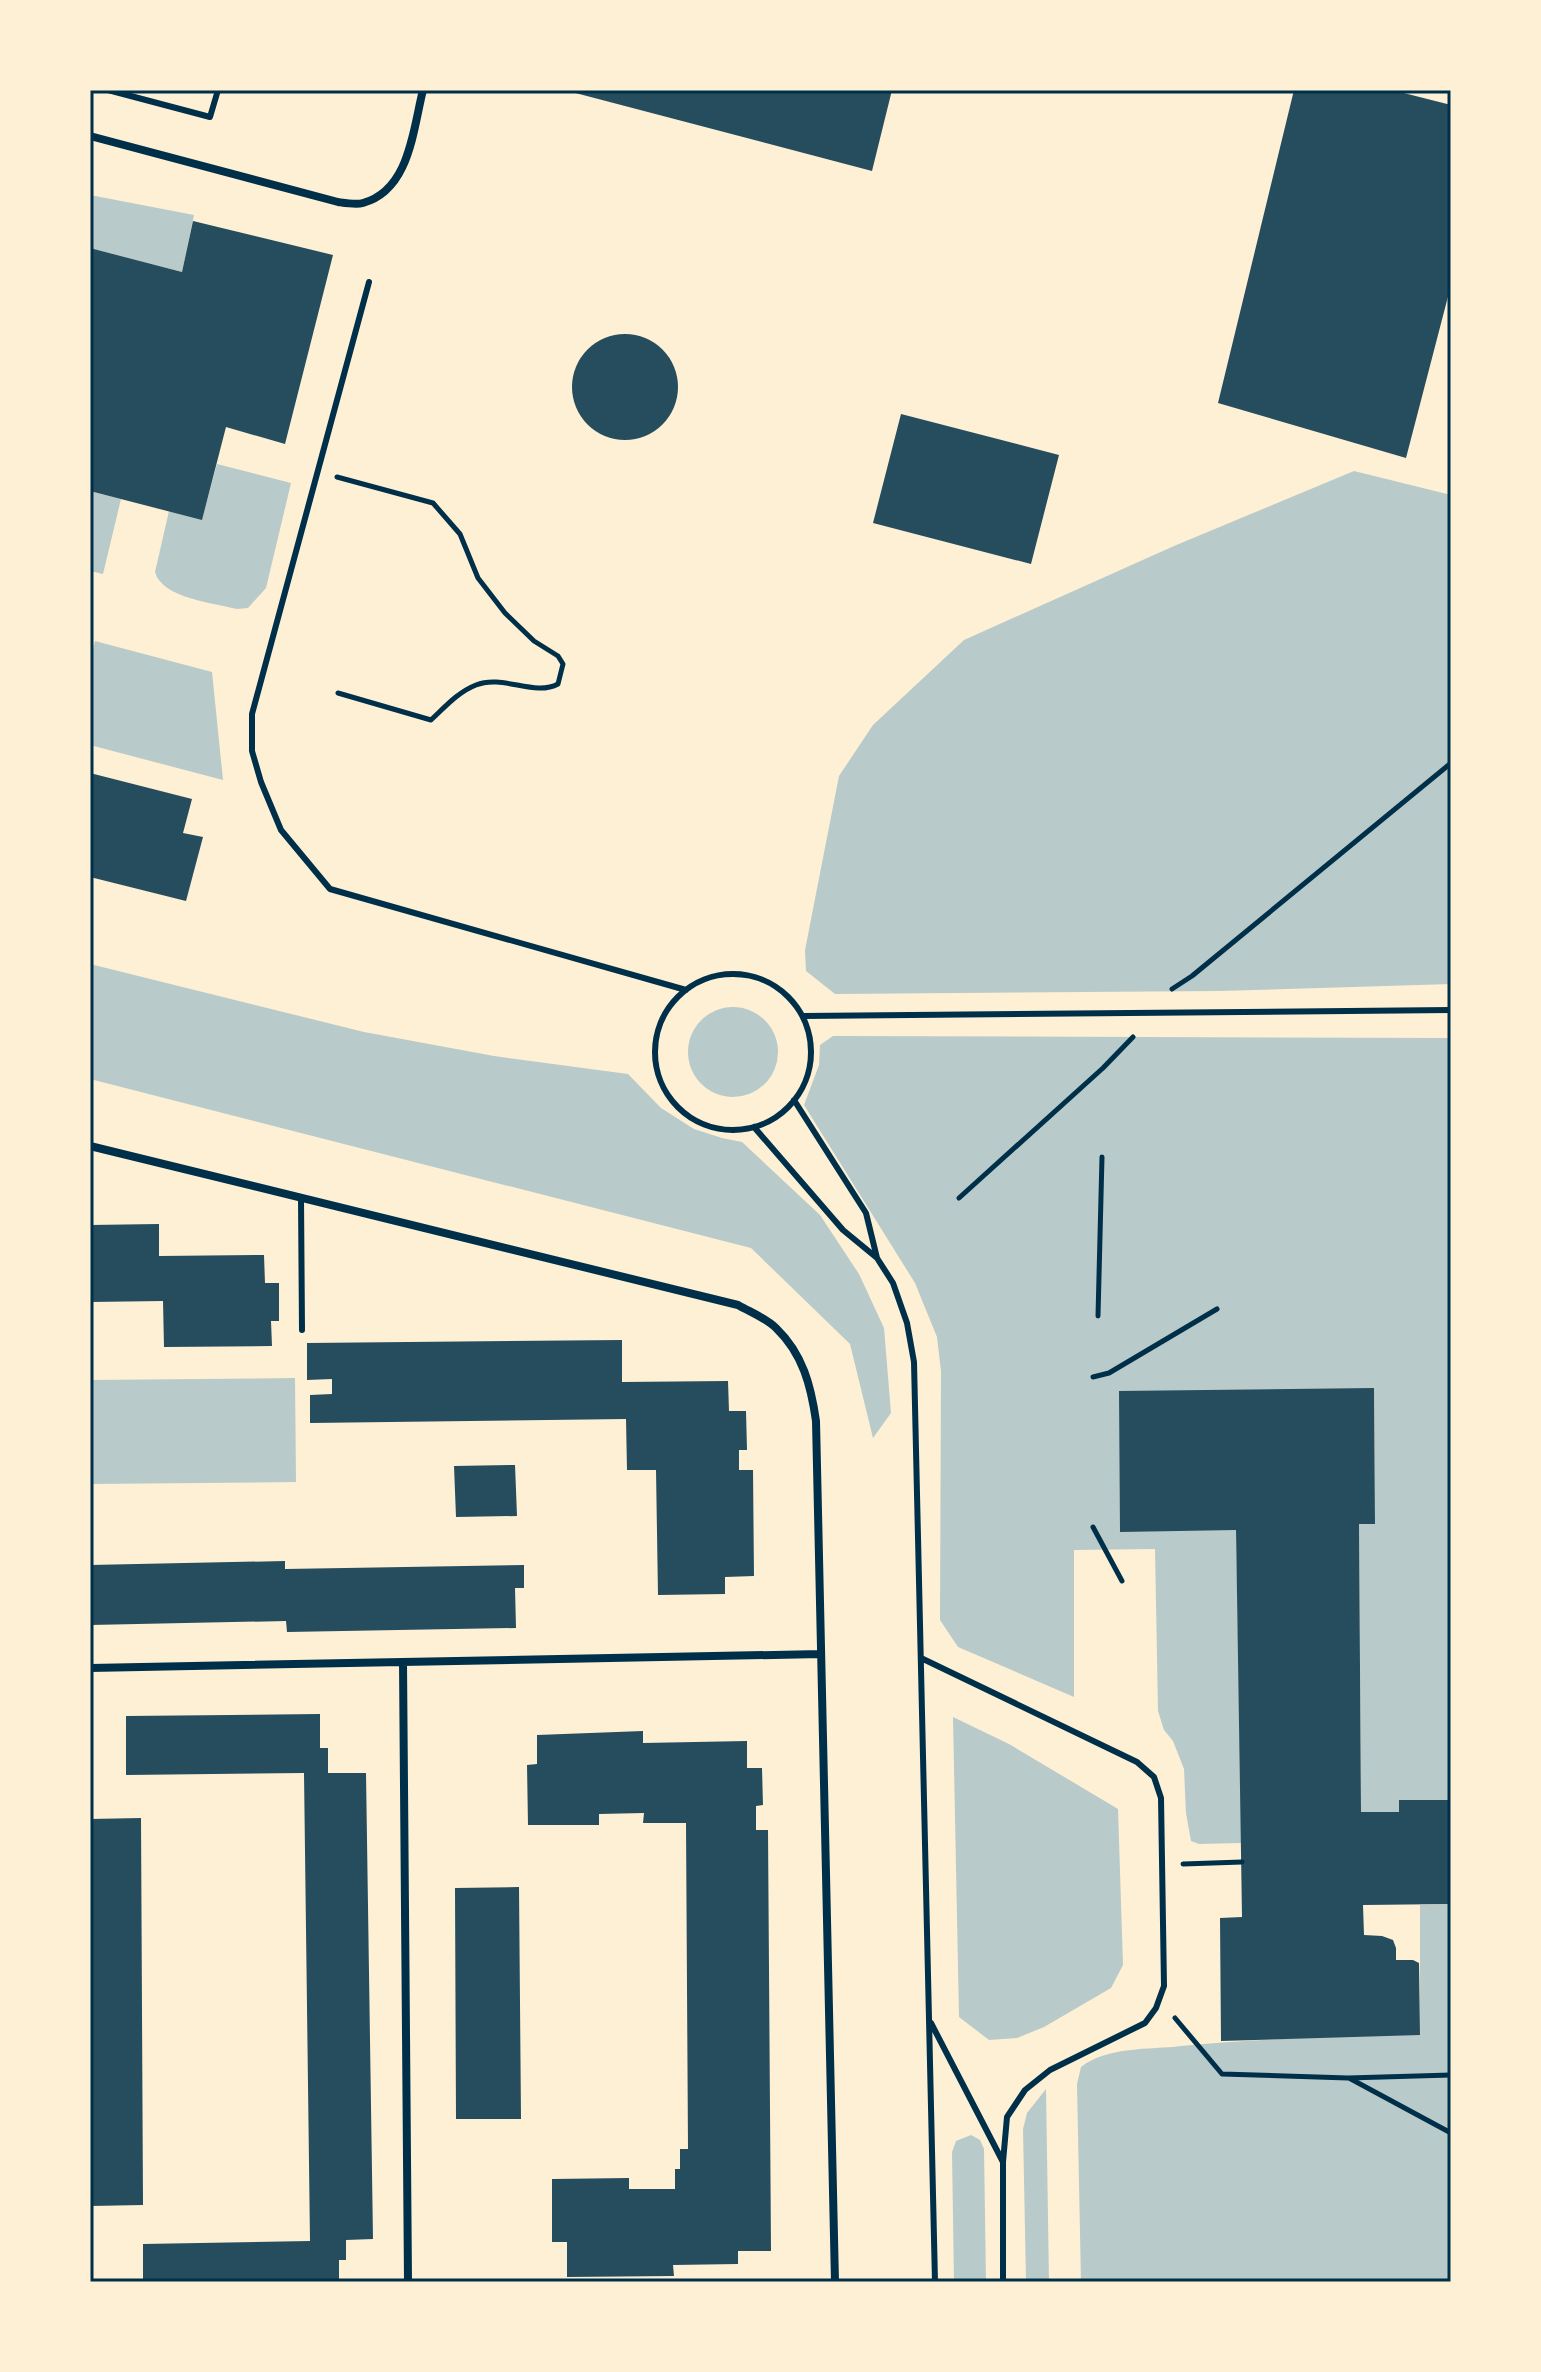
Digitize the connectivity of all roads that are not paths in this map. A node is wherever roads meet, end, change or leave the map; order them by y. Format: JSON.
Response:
{"nodes":[{"id":1,"x":108,"y":90,"type":"edge"},
{"id":2,"x":218,"y":90,"type":"edge"},
{"id":3,"x":423,"y":90,"type":"edge"},
{"id":4,"x":90,"y":136,"type":"edge"},
{"id":5,"x":369,"y":282,"type":"dead end"},
{"id":6,"x":686,"y":990,"type":"junction"},
{"id":7,"x":1451,"y":1010,"type":"edge"},
{"id":8,"x":803,"y":1016,"type":"junction"},
{"id":9,"x":794,"y":1100,"type":"junction"},
{"id":10,"x":754,"y":1127,"type":"junction"},
{"id":11,"x":90,"y":1146,"type":"edge"},
{"id":12,"x":301,"y":1198,"type":"junction"},
{"id":13,"x":877,"y":1258,"type":"junction"},
{"id":14,"x":302,"y":1330,"type":"dead end"},
{"id":15,"x":821,"y":1654,"type":"junction"},
{"id":16,"x":921,"y":1658,"type":"junction"},
{"id":17,"x":403,"y":1662,"type":"junction"},
{"id":18,"x":90,"y":1668,"type":"edge"},
{"id":19,"x":930,"y":2020,"type":"junction"},
{"id":20,"x":1003,"y":2162,"type":"junction"},
{"id":21,"x":408,"y":2282,"type":"edge"},
{"id":22,"x":835,"y":2282,"type":"edge"},
{"id":23,"x":935,"y":2282,"type":"edge"},
{"id":24,"x":1003,"y":2282,"type":"edge"}],
"edges":[{"from":1,"to":2,"type":"lane"},
{"from":3,"to":4,"type":"street"},
{"from":5,"to":6,"type":"lane"},
{"from":6,"to":8,"type":"lane"},
{"from":6,"to":10,"type":"lane"},
{"from":7,"to":8,"type":"lane"},
{"from":8,"to":9,"type":"lane"},
{"from":9,"to":10,"type":"lane"},
{"from":9,"to":13,"type":"lane"},
{"from":10,"to":13,"type":"lane"},
{"from":11,"to":12,"type":"street"},
{"from":12,"to":14,"type":"lane"},
{"from":12,"to":15,"type":"street"},
{"from":13,"to":16,"type":"lane"},
{"from":15,"to":17,"type":"street"},
{"from":15,"to":22,"type":"street"},
{"from":16,"to":19,"type":"lane"},
{"from":16,"to":20,"type":"lane"},
{"from":17,"to":18,"type":"street"},
{"from":17,"to":21,"type":"street"},
{"from":19,"to":20,"type":"lane"},
{"from":19,"to":23,"type":"lane"},
{"from":20,"to":24,"type":"lane"}]}
